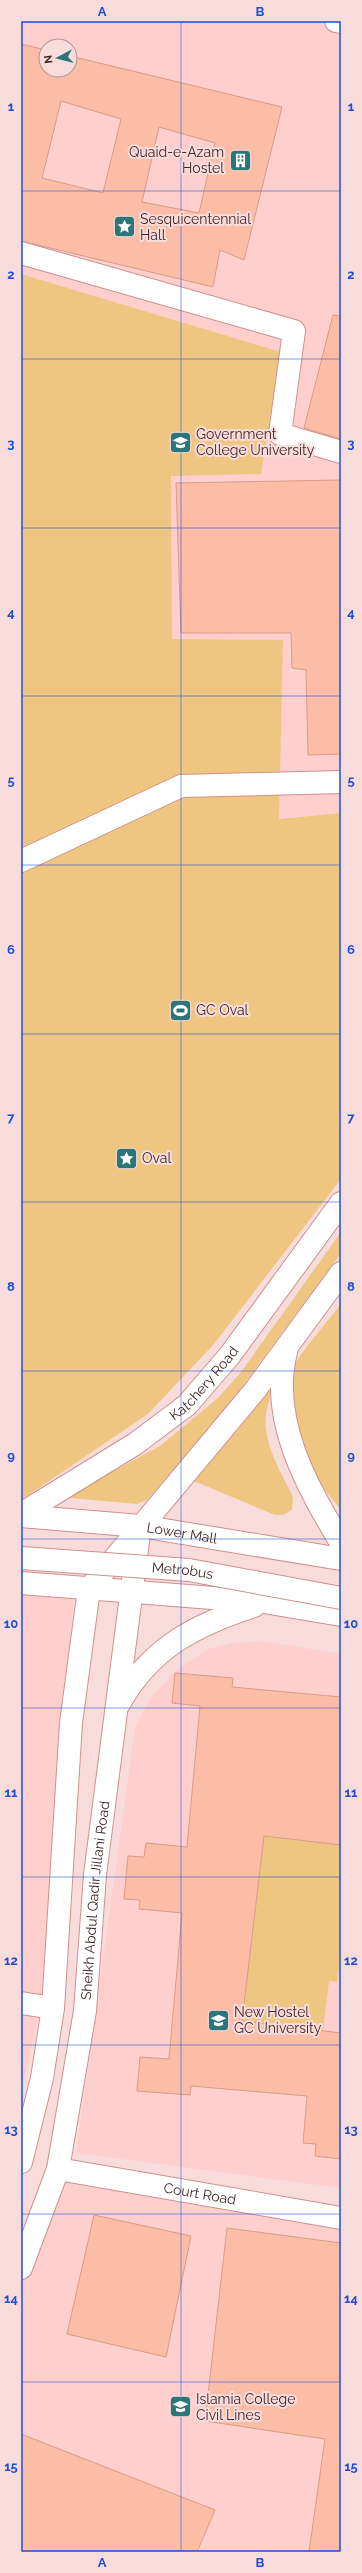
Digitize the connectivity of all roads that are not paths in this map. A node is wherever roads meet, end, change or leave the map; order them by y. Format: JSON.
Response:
{"nodes":[{"id":1,"x":336,"y":21,"type":"edge"},
{"id":2,"x":341,"y":22,"type":"edge"},
{"id":3,"x":21,"y":253,"type":"edge"},
{"id":4,"x":341,"y":452,"type":"edge"},
{"id":5,"x":341,"y":782,"type":"edge"},
{"id":6,"x":21,"y":861,"type":"edge"},
{"id":7,"x":341,"y":1203,"type":"edge"},
{"id":8,"x":341,"y":1273,"type":"edge"},
{"id":9,"x":287,"y":1346,"type":"junction"},
{"id":10,"x":21,"y":1515,"type":"edge"},
{"id":11,"x":140,"y":1526,"type":"junction"},
{"id":12,"x":341,"y":1543,"type":"edge"},
{"id":13,"x":21,"y":1558,"type":"edge"},
{"id":14,"x":341,"y":1559,"type":"edge"},
{"id":15,"x":21,"y":1583,"type":"edge"},
{"id":16,"x":89,"y":1589,"type":"junction"},
{"id":17,"x":134,"y":1592,"type":"junction"},
{"id":18,"x":341,"y":1598,"type":"edge"},
{"id":19,"x":264,"y":1602,"type":"junction"},
{"id":20,"x":341,"y":1615,"type":"edge"},
{"id":21,"x":116,"y":1710,"type":"junction"},
{"id":22,"x":21,"y":2003,"type":"edge"},
{"id":23,"x":53,"y":2008,"type":"junction"},
{"id":24,"x":21,"y":2162,"type":"edge"},
{"id":25,"x":58,"y":2168,"type":"junction"},
{"id":26,"x":341,"y":2218,"type":"edge"},
{"id":27,"x":21,"y":2268,"type":"edge"}],
"edges":[{"from":1,"to":2,"type":"main road"},
{"from":3,"to":4,"type":"main road"},
{"from":5,"to":6,"type":"main road"},
{"from":7,"to":10,"type":"main road","name":"Katchery Road"},
{"from":8,"to":9,"type":"main road"},
{"from":9,"to":11,"type":"main road"},
{"from":9,"to":12,"type":"main road"},
{"from":10,"to":11,"type":"main road","name":"Lower Mall"},
{"from":11,"to":14,"type":"main road","name":"Lower Mall"},
{"from":11,"to":16,"type":"main road"},
{"from":11,"to":17,"type":"main road","name":"Sheikh Abdul Qadir Jillani Road"},
{"from":13,"to":18,"type":"main road","name":"Metrobus","bridge":true},
{"from":15,"to":16,"type":"main road"},
{"from":16,"to":17,"type":"main road"},
{"from":16,"to":23,"type":"main road"},
{"from":17,"to":19,"type":"main road"},
{"from":17,"to":21,"type":"main road","name":"Sheikh Abdul Qadir Jillani Road"},
{"from":19,"to":20,"type":"main road"},
{"from":19,"to":21,"type":"main road"},
{"from":21,"to":25,"type":"main road","name":"Sheikh Abdul Qadir Jillani Road"},
{"from":22,"to":23,"type":"main road"},
{"from":23,"to":24,"type":"main road"},
{"from":25,"to":26,"type":"main road","name":"Court Road"},
{"from":25,"to":27,"type":"main road","name":"Sheikh Abdul Qadir Jillani Road"}]}
